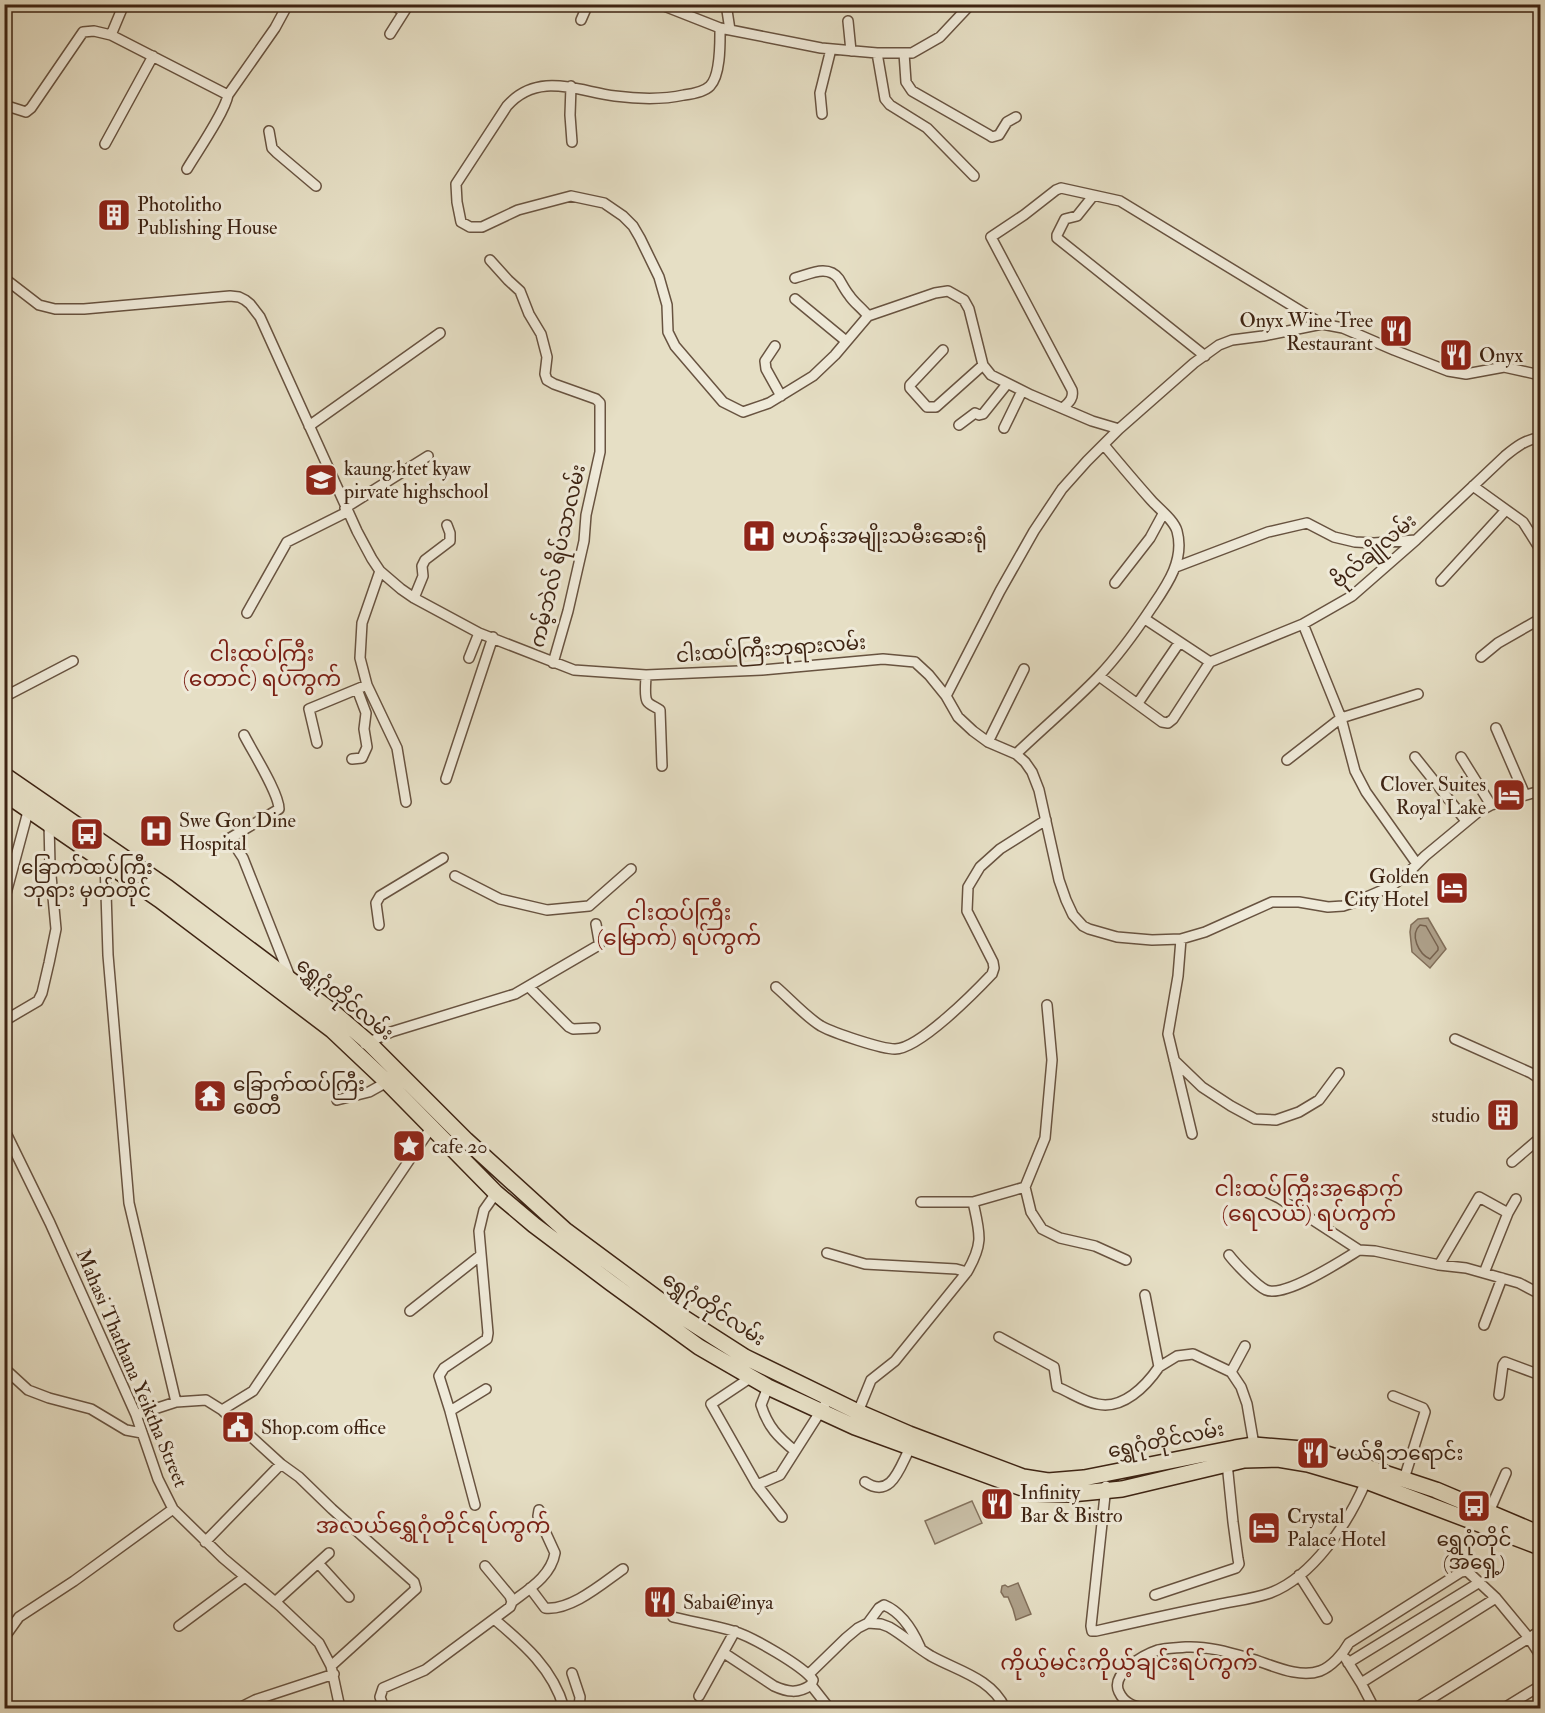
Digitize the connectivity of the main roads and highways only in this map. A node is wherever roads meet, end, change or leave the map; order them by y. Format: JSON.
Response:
{"nodes":[{"id":1,"x":4,"y":775,"type":"edge"},
{"id":2,"x":4,"y":793,"type":"edge"},
{"id":3,"x":32,"y":803,"type":"junction"},
{"id":4,"x":52,"y":816,"type":"junction"},
{"id":5,"x":1540,"y":1534,"type":"edge"},
{"id":6,"x":1540,"y":1547,"type":"edge"}],
"edges":[{"from":1,"to":3,"type":"main road","name":"ရွှေဂုံတိုင်လမ်း"},
{"from":2,"to":3,"type":"main road","name":"ရွှေဂုံတိုင်လမ်း"},
{"from":3,"to":4,"type":"main road","name":"ရွှေဂုံတိုင်လမ်း"},
{"from":4,"to":5,"type":"main road","name":"ရွှေဂုံတိုင်လမ်း"},
{"from":4,"to":6,"type":"main road","name":"ရွှေဂုံတိုင်လမ်း"}]}
